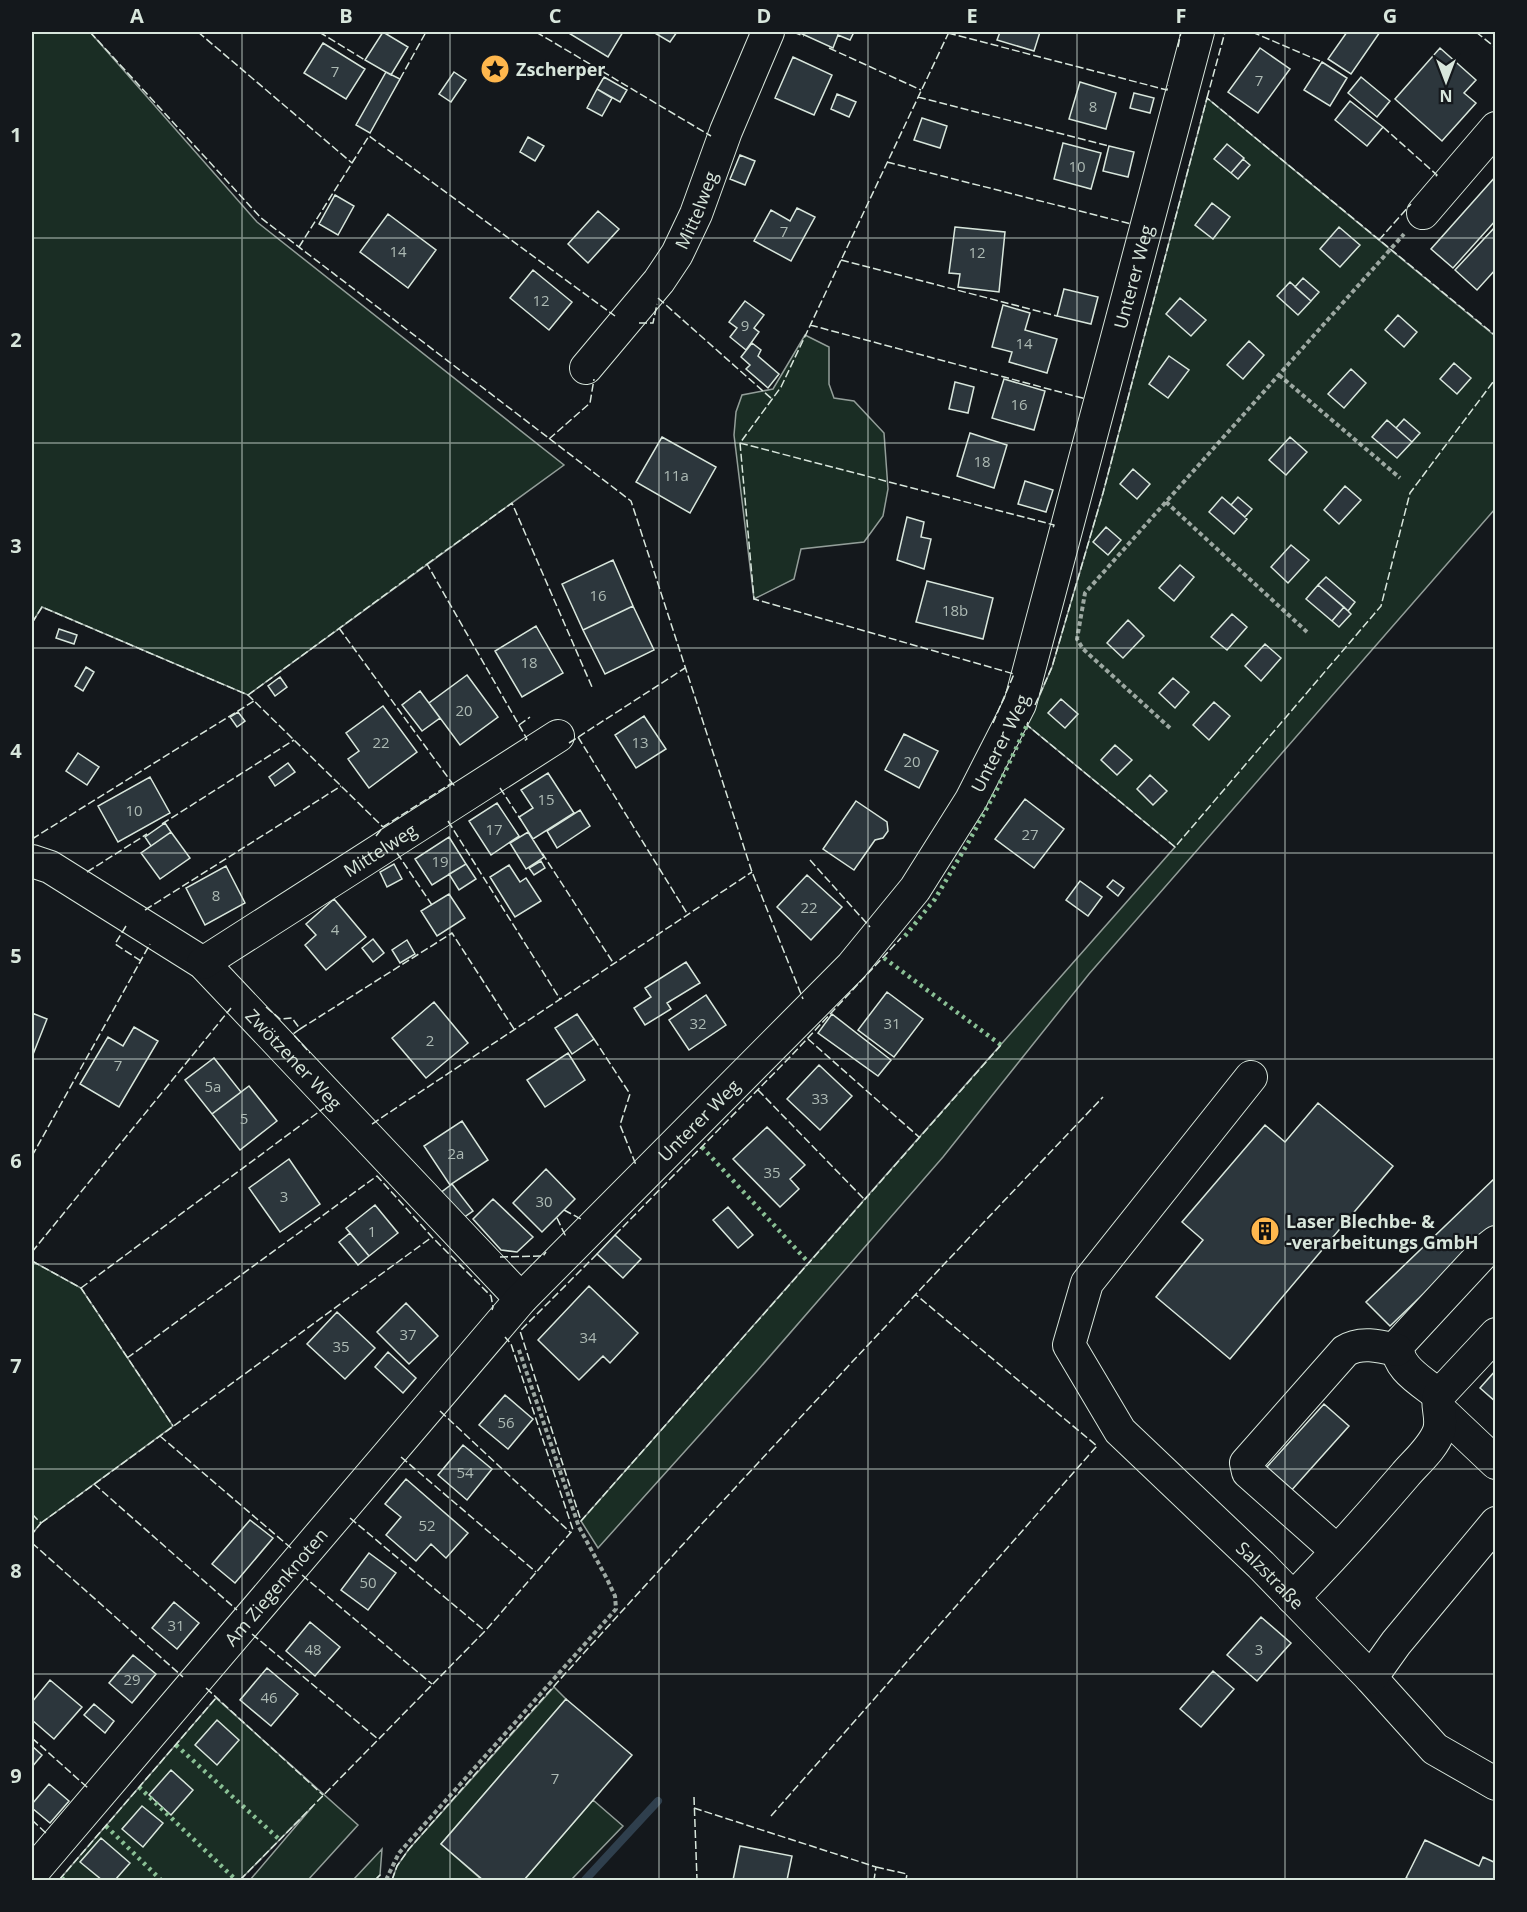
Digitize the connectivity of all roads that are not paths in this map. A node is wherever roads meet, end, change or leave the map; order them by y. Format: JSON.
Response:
{"nodes":[{"id":1,"x":768,"y":32,"type":"edge"},
{"id":2,"x":1198,"y":32,"type":"edge"},
{"id":3,"x":1496,"y":128,"type":"edge"},
{"id":4,"x":1423,"y":213,"type":"road end"},
{"id":5,"x":586,"y":368,"type":"dead end"},
{"id":6,"x":558,"y":736,"type":"dead end"},
{"id":7,"x":32,"y":861,"type":"edge"},
{"id":8,"x":203,"y":963,"type":"junction"},
{"id":9,"x":1251,"y":1077,"type":"dead end"},
{"id":10,"x":1496,"y":1242,"type":"edge"},
{"id":11,"x":521,"y":1299,"type":"junction"},
{"id":12,"x":1496,"y":1334,"type":"edge"},
{"id":13,"x":1397,"y":1350,"type":"junction"},
{"id":14,"x":1440,"y":1403,"type":"junction"},
{"id":15,"x":1496,"y":1463,"type":"edge"},
{"id":16,"x":1496,"y":1523,"type":"edge"},
{"id":17,"x":1337,"y":1551,"type":"junction"},
{"id":18,"x":1293,"y":1598,"type":"junction"},
{"id":19,"x":1371,"y":1678,"type":"junction"},
{"id":20,"x":1496,"y":1784,"type":"edge"},
{"id":21,"x":32,"y":1873,"type":"edge"}],
"edges":[{"from":1,"to":5,"type":"street","name":"Mittelweg"},
{"from":2,"to":11,"type":"street","name":"Unterer Weg"},
{"from":3,"to":4,"type":"street"},
{"from":6,"to":8,"type":"street","name":"Mittelweg"},
{"from":7,"to":8,"type":"street","name":"Zwötzener Weg"},
{"from":8,"to":11,"type":"street","name":"Zwötzener Weg"},
{"from":9,"to":18,"type":"street","name":"Salzstraße"},
{"from":10,"to":13,"type":"street"},
{"from":11,"to":21,"type":"street","name":"Am Ziegenknoten"},
{"from":12,"to":14,"type":"street"},
{"from":13,"to":14,"type":"street"},
{"from":13,"to":17,"type":"street"},
{"from":14,"to":15,"type":"street"},
{"from":14,"to":17,"type":"street"},
{"from":16,"to":19,"type":"street"},
{"from":17,"to":18,"type":"street"},
{"from":18,"to":19,"type":"street","name":"Salzstraße"},
{"from":19,"to":20,"type":"street","name":"Salzstraße"}]}
